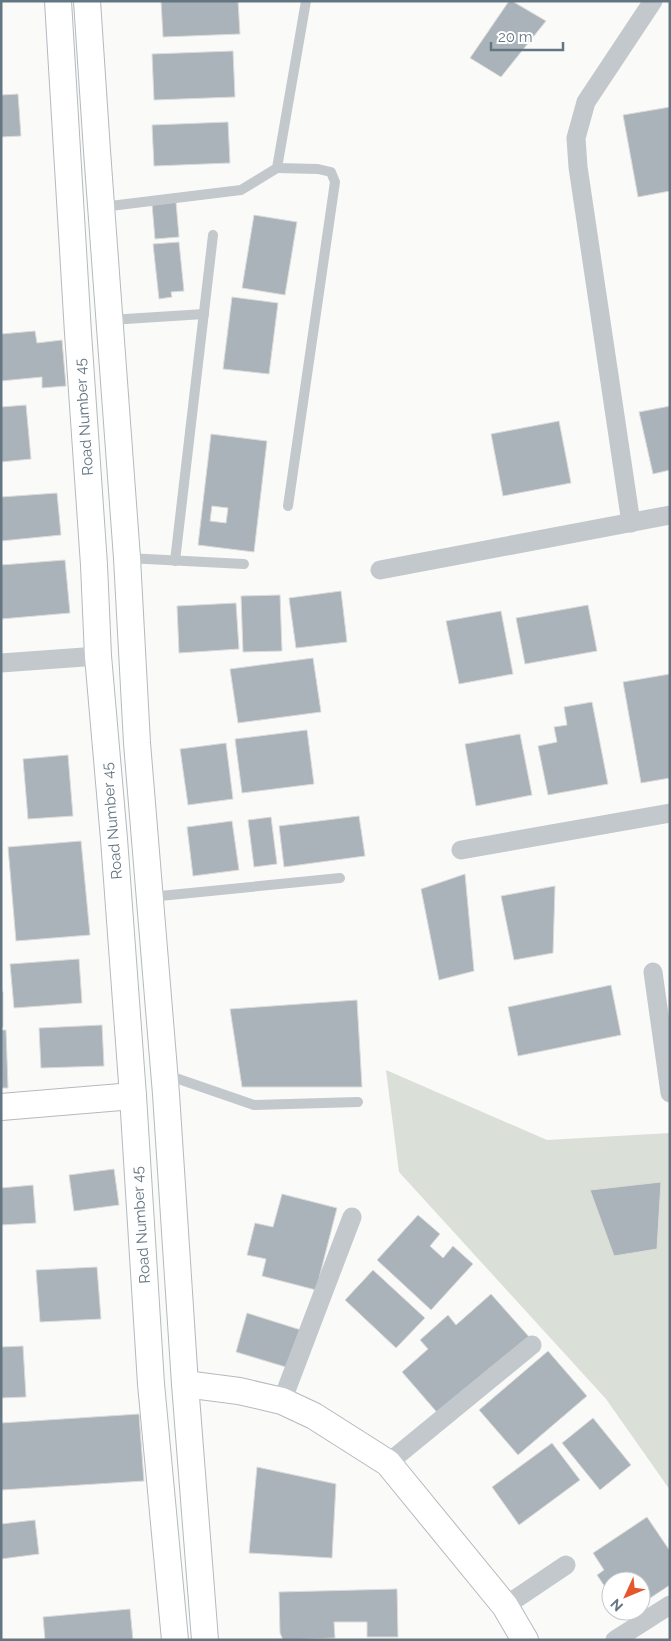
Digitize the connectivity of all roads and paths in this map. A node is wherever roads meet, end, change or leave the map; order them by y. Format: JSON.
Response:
{"nodes":[{"id":1,"x":58,"y":1,"type":"edge"},
{"id":2,"x":87,"y":1,"type":"edge"},
{"id":3,"x":306,"y":1,"type":"edge"},
{"id":4,"x":653,"y":1,"type":"edge"},
{"id":5,"x":277,"y":168,"type":"junction"},
{"id":6,"x":101,"y":208,"type":"junction"},
{"id":7,"x":213,"y":235,"type":"dead end"},
{"id":8,"x":204,"y":314,"type":"junction"},
{"id":9,"x":109,"y":320,"type":"junction"},
{"id":10,"x":288,"y":506,"type":"dead end"},
{"id":11,"x":670,"y":515,"type":"edge"},
{"id":12,"x":631,"y":523,"type":"junction"},
{"id":13,"x":127,"y":558,"type":"junction"},
{"id":14,"x":175,"y":561,"type":"junction"},
{"id":15,"x":244,"y":564,"type":"dead end"},
{"id":16,"x":380,"y":570,"type":"dead end"},
{"id":17,"x":98,"y":656,"type":"junction"},
{"id":18,"x":1,"y":663,"type":"edge"},
{"id":19,"x":670,"y":813,"type":"edge"},
{"id":20,"x":461,"y":850,"type":"dead end"},
{"id":21,"x":340,"y":878,"type":"dead end"},
{"id":22,"x":150,"y":897,"type":"junction"},
{"id":23,"x":653,"y":972,"type":"dead end"},
{"id":24,"x":164,"y":1074,"type":"junction"},
{"id":25,"x":670,"y":1093,"type":"edge"},
{"id":26,"x":133,"y":1096,"type":"junction"},
{"id":27,"x":358,"y":1102,"type":"dead end"},
{"id":28,"x":1,"y":1106,"type":"edge"},
{"id":29,"x":352,"y":1217,"type":"dead end"},
{"id":30,"x":532,"y":1345,"type":"dead end"},
{"id":31,"x":185,"y":1384,"type":"junction"},
{"id":32,"x":282,"y":1401,"type":"junction"},
{"id":33,"x":388,"y":1462,"type":"junction"},
{"id":34,"x":566,"y":1565,"type":"dead end"},
{"id":35,"x":670,"y":1605,"type":"edge"},
{"id":36,"x":506,"y":1606,"type":"junction"},
{"id":37,"x":175,"y":1640,"type":"edge"},
{"id":38,"x":205,"y":1640,"type":"edge"},
{"id":39,"x":525,"y":1640,"type":"edge"},
{"id":40,"x":615,"y":1640,"type":"edge"}],
"edges":[{"from":1,"to":17,"type":"main road","name":"Road Number 45"},
{"from":2,"to":6,"type":"main road","name":"Road Number 45"},
{"from":3,"to":5,"type":"lane"},
{"from":4,"to":12,"type":"street"},
{"from":5,"to":6,"type":"lane"},
{"from":5,"to":10,"type":"lane"},
{"from":6,"to":9,"type":"main road","name":"Road Number 45"},
{"from":7,"to":8,"type":"lane"},
{"from":8,"to":9,"type":"lane"},
{"from":8,"to":14,"type":"lane"},
{"from":9,"to":13,"type":"main road","name":"Road Number 45"},
{"from":11,"to":12,"type":"street"},
{"from":12,"to":16,"type":"street"},
{"from":13,"to":14,"type":"lane"},
{"from":13,"to":22,"type":"main road","name":"Road Number 45"},
{"from":14,"to":15,"type":"lane"},
{"from":17,"to":18,"type":"street"},
{"from":17,"to":26,"type":"main road","name":"Road Number 45"},
{"from":19,"to":20,"type":"street"},
{"from":21,"to":22,"type":"lane"},
{"from":22,"to":24,"type":"main road","name":"Road Number 45"},
{"from":23,"to":25,"type":"street"},
{"from":24,"to":27,"type":"lane"},
{"from":24,"to":31,"type":"main road","name":"Road Number 45"},
{"from":26,"to":28,"type":"main road"},
{"from":26,"to":37,"type":"main road","name":"Road Number 45"},
{"from":29,"to":32,"type":"street"},
{"from":30,"to":33,"type":"street"},
{"from":31,"to":32,"type":"main road"},
{"from":31,"to":38,"type":"main road","name":"Road Number 45"},
{"from":32,"to":33,"type":"main road"},
{"from":33,"to":36,"type":"main road"},
{"from":34,"to":36,"type":"street"},
{"from":35,"to":40,"type":"street"},
{"from":36,"to":39,"type":"main road"}]}
